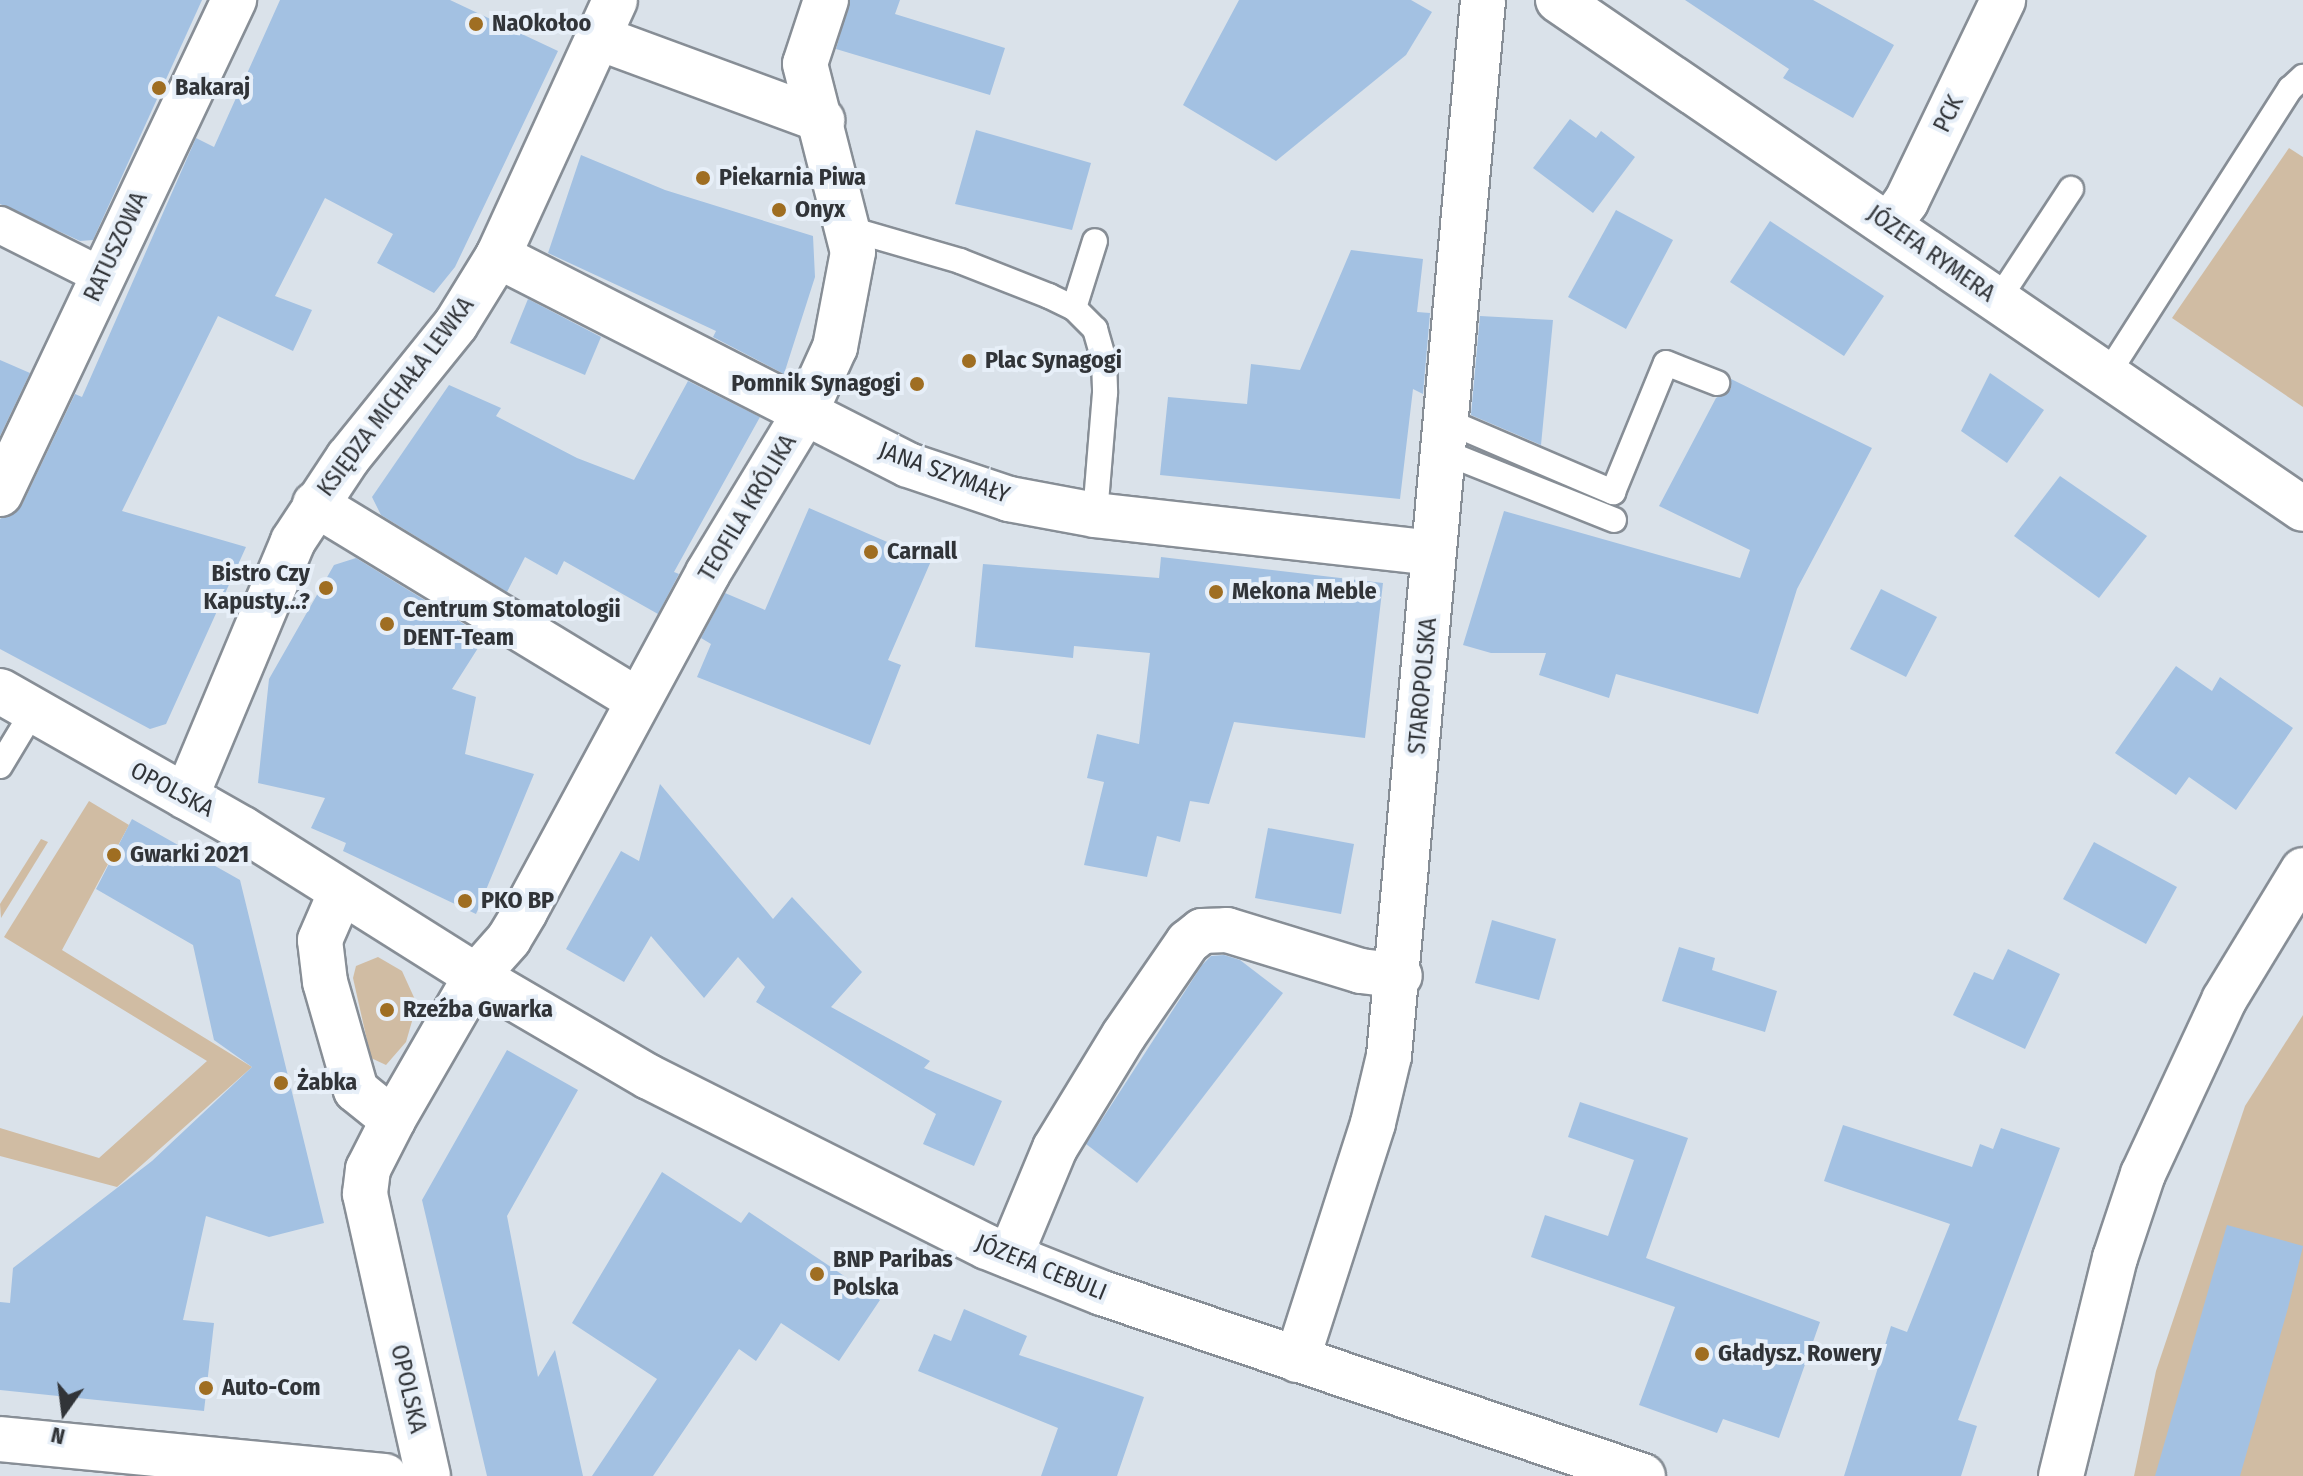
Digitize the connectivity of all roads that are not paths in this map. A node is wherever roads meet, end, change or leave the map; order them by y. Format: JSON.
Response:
{"nodes":[{"id":1,"x":234,"y":0,"type":"edge"},
{"id":2,"x":826,"y":0,"type":"edge"},
{"id":3,"x":1483,"y":0,"type":"edge"},
{"id":4,"x":1558,"y":0,"type":"edge"},
{"id":5,"x":2003,"y":0,"type":"edge"},
{"id":6,"x":607,"y":19,"type":"edge"},
{"id":7,"x":2303,"y":77,"type":"edge"},
{"id":8,"x":822,"y":120,"type":"junction"},
{"id":9,"x":2071,"y":189,"type":"dead end"},
{"id":10,"x":0,"y":225,"type":"edge"},
{"id":11,"x":1889,"y":225,"type":"junction"},
{"id":12,"x":850,"y":229,"type":"junction"},
{"id":13,"x":1095,"y":241,"type":"dead end"},
{"id":14,"x":498,"y":256,"type":"junction"},
{"id":15,"x":102,"y":276,"type":"junction"},
{"id":16,"x":1998,"y":300,"type":"junction"},
{"id":17,"x":1074,"y":308,"type":"junction"},
{"id":18,"x":2107,"y":375,"type":"junction"},
{"id":19,"x":1717,"y":383,"type":"dead end"},
{"id":20,"x":806,"y":411,"type":"junction"},
{"id":21,"x":1446,"y":436,"type":"junction"},
{"id":22,"x":0,"y":494,"type":"edge"},
{"id":23,"x":315,"y":504,"type":"junction"},
{"id":24,"x":2303,"y":509,"type":"edge"},
{"id":25,"x":1095,"y":515,"type":"junction"},
{"id":26,"x":1614,"y":520,"type":"dead end"},
{"id":27,"x":1433,"y":553,"type":"junction"},
{"id":28,"x":637,"y":700,"type":"junction"},
{"id":29,"x":16,"y":702,"type":"edge"},
{"id":30,"x":0,"y":766,"type":"edge"},
{"id":31,"x":186,"y":797,"type":"junction"},
{"id":32,"x":2303,"y":870,"type":"edge"},
{"id":33,"x":340,"y":894,"type":"junction"},
{"id":34,"x":476,"y":976,"type":"junction"},
{"id":35,"x":1400,"y":976,"type":"junction"},
{"id":36,"x":393,"y":1120,"type":"junction"},
{"id":37,"x":1010,"y":1256,"type":"junction"},
{"id":38,"x":1297,"y":1360,"type":"junction"},
{"id":39,"x":0,"y":1439,"type":"edge"},
{"id":40,"x":385,"y":1476,"type":"edge"},
{"id":41,"x":428,"y":1476,"type":"edge"},
{"id":42,"x":1643,"y":1476,"type":"edge"},
{"id":43,"x":2061,"y":1476,"type":"edge"}],
"edges":[{"from":1,"to":15,"type":"street","name":"RATUSZOWA"},
{"from":2,"to":8,"type":"street","name":"TEOFILA KRÓLIKA"},
{"from":3,"to":21,"type":"street","name":"STAROPOLSKA"},
{"from":4,"to":11,"type":"street","name":"JÓZEFA RYMERA"},
{"from":5,"to":11,"type":"street","name":"PCK"},
{"from":6,"to":8,"type":"street"},
{"from":6,"to":14,"type":"street","name":"KSIĘDZA MICHAŁA LEWKA"},
{"from":7,"to":18,"type":"lane"},
{"from":8,"to":12,"type":"street","name":"TEOFILA KRÓLIKA"},
{"from":9,"to":16,"type":"lane"},
{"from":10,"to":15,"type":"street"},
{"from":11,"to":16,"type":"street","name":"JÓZEFA RYMERA"},
{"from":12,"to":17,"type":"lane"},
{"from":12,"to":20,"type":"street","name":"TEOFILA KRÓLIKA"},
{"from":13,"to":17,"type":"lane"},
{"from":14,"to":20,"type":"street","name":"JANA SZYMAŁY"},
{"from":14,"to":23,"type":"street","name":"KSIĘDZA MICHAŁA LEWKA"},
{"from":15,"to":22,"type":"street","name":"RATUSZOWA"},
{"from":16,"to":18,"type":"street","name":"JÓZEFA RYMERA"},
{"from":17,"to":25,"type":"lane"},
{"from":18,"to":24,"type":"street","name":"JÓZEFA RYMERA"},
{"from":19,"to":21,"type":"lane"},
{"from":20,"to":25,"type":"street","name":"JANA SZYMAŁY"},
{"from":20,"to":28,"type":"street","name":"TEOFILA KRÓLIKA"},
{"from":21,"to":26,"type":"lane"},
{"from":21,"to":27,"type":"street","name":"STAROPOLSKA"},
{"from":23,"to":28,"type":"street"},
{"from":23,"to":31,"type":"street","name":"KSIĘDZA MICHAŁA LEWKA"},
{"from":25,"to":27,"type":"street","name":"JANA SZYMAŁY"},
{"from":27,"to":35,"type":"street","name":"STAROPOLSKA"},
{"from":28,"to":34,"type":"street","name":"TEOFILA KRÓLIKA"},
{"from":29,"to":30,"type":"lane"},
{"from":29,"to":31,"type":"street","name":"OPOLSKA"},
{"from":31,"to":33,"type":"street","name":"OPOLSKA"},
{"from":32,"to":43,"type":"street"},
{"from":33,"to":34,"type":"street","name":"OPOLSKA"},
{"from":33,"to":36,"type":"street"},
{"from":34,"to":36,"type":"street","name":"OPOLSKA"},
{"from":34,"to":37,"type":"street","name":"JÓZEFA CEBULI"},
{"from":35,"to":37,"type":"street"},
{"from":35,"to":38,"type":"street","name":"STAROPOLSKA"},
{"from":36,"to":41,"type":"street","name":"OPOLSKA"},
{"from":37,"to":38,"type":"street","name":"JÓZEFA CEBULI"},
{"from":38,"to":42,"type":"street","name":"JÓZEFA CEBULI"},
{"from":39,"to":40,"type":"street"}]}
